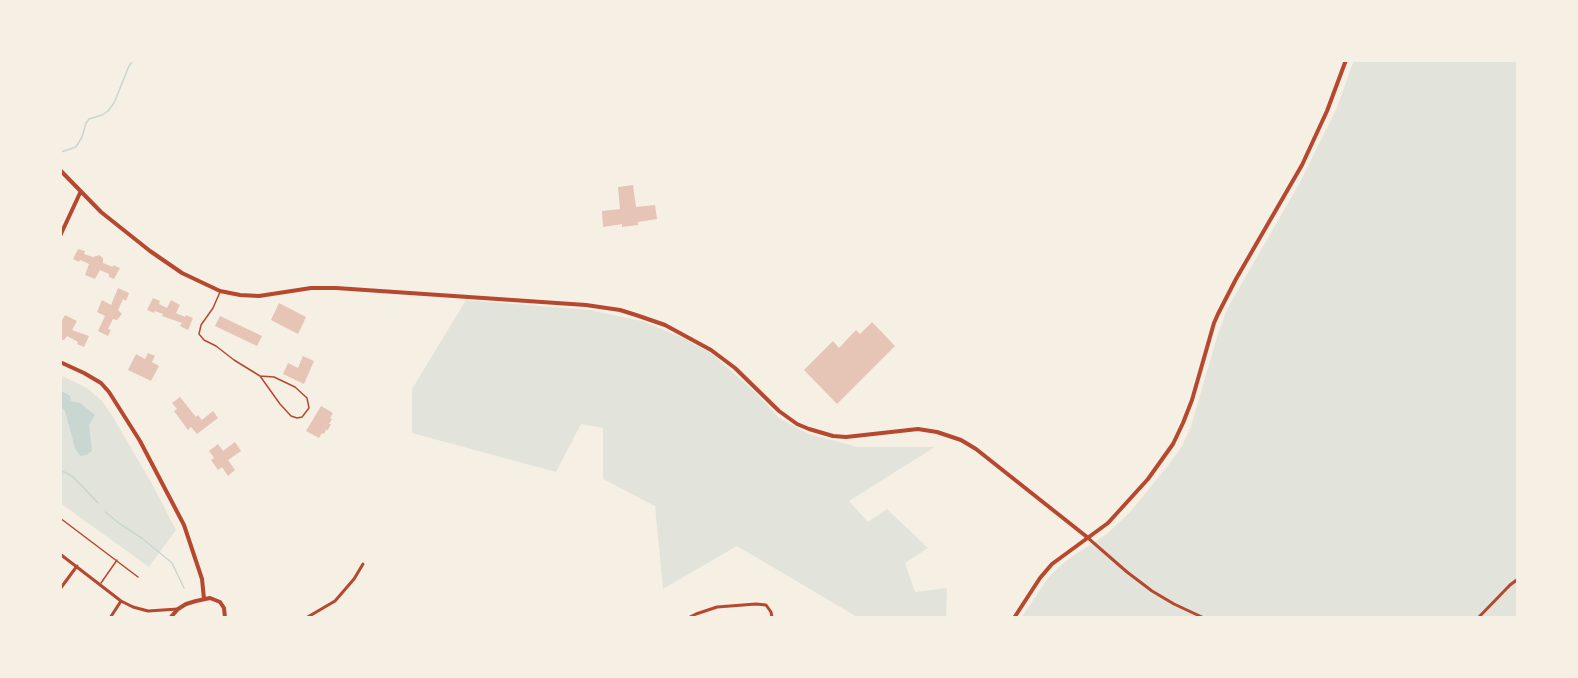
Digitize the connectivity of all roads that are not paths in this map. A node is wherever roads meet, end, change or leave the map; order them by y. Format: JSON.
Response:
{"nodes":[{"id":1,"x":1346,"y":60,"type":"edge"},
{"id":2,"x":60,"y":170,"type":"edge"},
{"id":3,"x":80,"y":193,"type":"junction"},
{"id":4,"x":60,"y":236,"type":"edge"},
{"id":5,"x":220,"y":291,"type":"junction"},
{"id":6,"x":60,"y":362,"type":"edge"},
{"id":7,"x":260,"y":376,"type":"junction"},
{"id":8,"x":60,"y":518,"type":"edge"},
{"id":9,"x":1087,"y":537,"type":"junction"},
{"id":10,"x":60,"y":554,"type":"edge"},
{"id":11,"x":117,"y":560,"type":"junction"},
{"id":12,"x":363,"y":564,"type":"dead end"},
{"id":13,"x":77,"y":566,"type":"junction"},
{"id":14,"x":138,"y":577,"type":"dead end"},
{"id":15,"x":1518,"y":579,"type":"edge"},
{"id":16,"x":100,"y":584,"type":"junction"},
{"id":17,"x":60,"y":589,"type":"edge"},
{"id":18,"x":204,"y":599,"type":"junction"},
{"id":19,"x":121,"y":601,"type":"junction"},
{"id":20,"x":178,"y":609,"type":"junction"},
{"id":21,"x":110,"y":618,"type":"edge"},
{"id":22,"x":170,"y":618,"type":"edge"},
{"id":23,"x":225,"y":618,"type":"edge"},
{"id":24,"x":306,"y":618,"type":"edge"},
{"id":25,"x":688,"y":618,"type":"edge"},
{"id":26,"x":772,"y":618,"type":"edge"},
{"id":27,"x":1014,"y":618,"type":"edge"},
{"id":28,"x":1204,"y":618,"type":"edge"},
{"id":29,"x":1478,"y":618,"type":"edge"}],
"edges":[{"from":1,"to":9,"type":"street"},
{"from":2,"to":3,"type":"street"},
{"from":3,"to":4,"type":"street"},
{"from":3,"to":5,"type":"street"},
{"from":5,"to":7,"type":"lane"},
{"from":5,"to":9,"type":"street"},
{"from":6,"to":18,"type":"street"},
{"from":7,"to":7,"type":"lane"},
{"from":8,"to":11,"type":"lane"},
{"from":9,"to":27,"type":"street"},
{"from":9,"to":28,"type":"street"},
{"from":10,"to":13,"type":"street"},
{"from":11,"to":14,"type":"lane"},
{"from":11,"to":16,"type":"lane"},
{"from":12,"to":24,"type":"street"},
{"from":13,"to":16,"type":"street"},
{"from":13,"to":17,"type":"street"},
{"from":15,"to":29,"type":"street"},
{"from":16,"to":19,"type":"street"},
{"from":18,"to":20,"type":"street"},
{"from":18,"to":23,"type":"street"},
{"from":19,"to":20,"type":"street"},
{"from":19,"to":21,"type":"street"},
{"from":20,"to":22,"type":"street"},
{"from":25,"to":26,"type":"street"}]}
